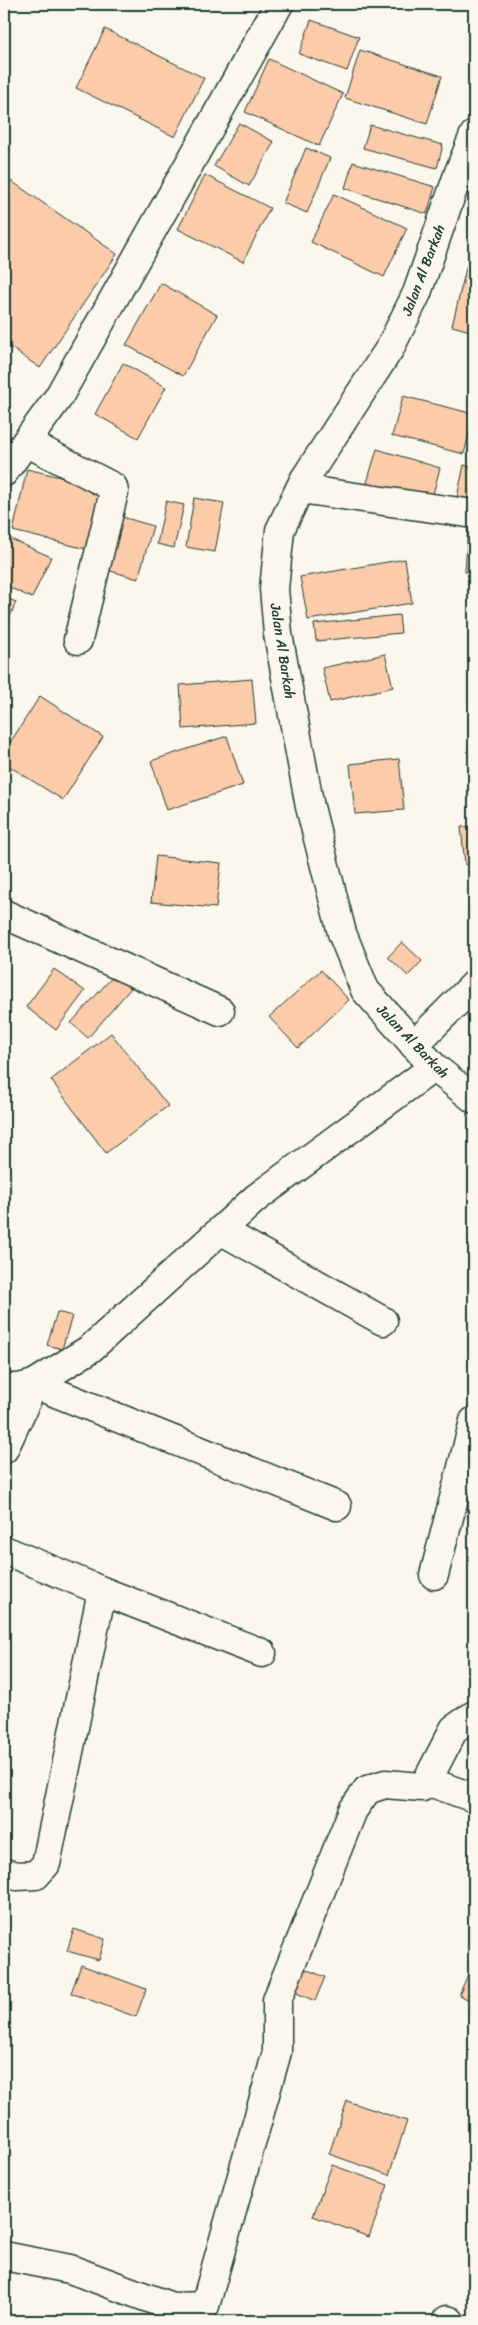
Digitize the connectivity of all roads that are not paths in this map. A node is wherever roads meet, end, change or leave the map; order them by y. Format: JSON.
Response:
{"nodes":[{"id":1,"x":279,"y":4,"type":"edge"},
{"id":2,"x":474,"y":135,"type":"edge"},
{"id":3,"x":469,"y":163,"type":"edge"},
{"id":4,"x":26,"y":442,"type":"junction"},
{"id":5,"x":4,"y":472,"type":"edge"},
{"id":6,"x":300,"y":489,"type":"junction"},
{"id":7,"x":474,"y":514,"type":"edge"},
{"id":8,"x":78,"y":640,"type":"dead end"},
{"id":9,"x":4,"y":914,"type":"edge"},
{"id":10,"x":474,"y":985,"type":"edge"},
{"id":11,"x":220,"y":1011,"type":"dead end"},
{"id":12,"x":414,"y":1045,"type":"junction"},
{"id":13,"x":434,"y":1067,"type":"junction"},
{"id":14,"x":474,"y":1098,"type":"edge"},
{"id":15,"x":222,"y":1231,"type":"junction"},
{"id":16,"x":383,"y":1321,"type":"dead end"},
{"id":17,"x":34,"y":1384,"type":"junction"},
{"id":18,"x":4,"y":1388,"type":"edge"},
{"id":19,"x":474,"y":1421,"type":"edge"},
{"id":20,"x":4,"y":1449,"type":"edge"},
{"id":21,"x":337,"y":1506,"type":"dead end"},
{"id":22,"x":4,"y":1550,"type":"edge"},
{"id":23,"x":434,"y":1575,"type":"dead end"},
{"id":24,"x":102,"y":1591,"type":"junction"},
{"id":25,"x":262,"y":1653,"type":"dead end"},
{"id":26,"x":474,"y":1715,"type":"edge"},
{"id":27,"x":427,"y":1781,"type":"junction"},
{"id":28,"x":474,"y":1798,"type":"edge"},
{"id":29,"x":4,"y":1873,"type":"edge"},
{"id":30,"x":4,"y":2256,"type":"edge"}],
"edges":[{"from":1,"to":4,"type":"street"},
{"from":2,"to":3,"type":"street","name":"Jalan Al Barkah"},
{"from":3,"to":6,"type":"street","name":"Jalan Al Barkah"},
{"from":4,"to":5,"type":"street"},
{"from":4,"to":8,"type":"street"},
{"from":6,"to":7,"type":"street"},
{"from":6,"to":12,"type":"street","name":"Jalan Al Barkah"},
{"from":9,"to":11,"type":"street"},
{"from":10,"to":12,"type":"street"},
{"from":12,"to":13,"type":"street","name":"Jalan Al Barkah"},
{"from":13,"to":14,"type":"street","name":"Jalan Al Barkah"},
{"from":13,"to":15,"type":"street"},
{"from":15,"to":16,"type":"street"},
{"from":15,"to":17,"type":"street"},
{"from":17,"to":18,"type":"street"},
{"from":17,"to":20,"type":"street"},
{"from":17,"to":21,"type":"street"},
{"from":19,"to":23,"type":"street"},
{"from":22,"to":24,"type":"street"},
{"from":24,"to":25,"type":"street"},
{"from":24,"to":29,"type":"street"},
{"from":26,"to":27,"type":"street"},
{"from":27,"to":28,"type":"street"},
{"from":27,"to":30,"type":"street"}]}
